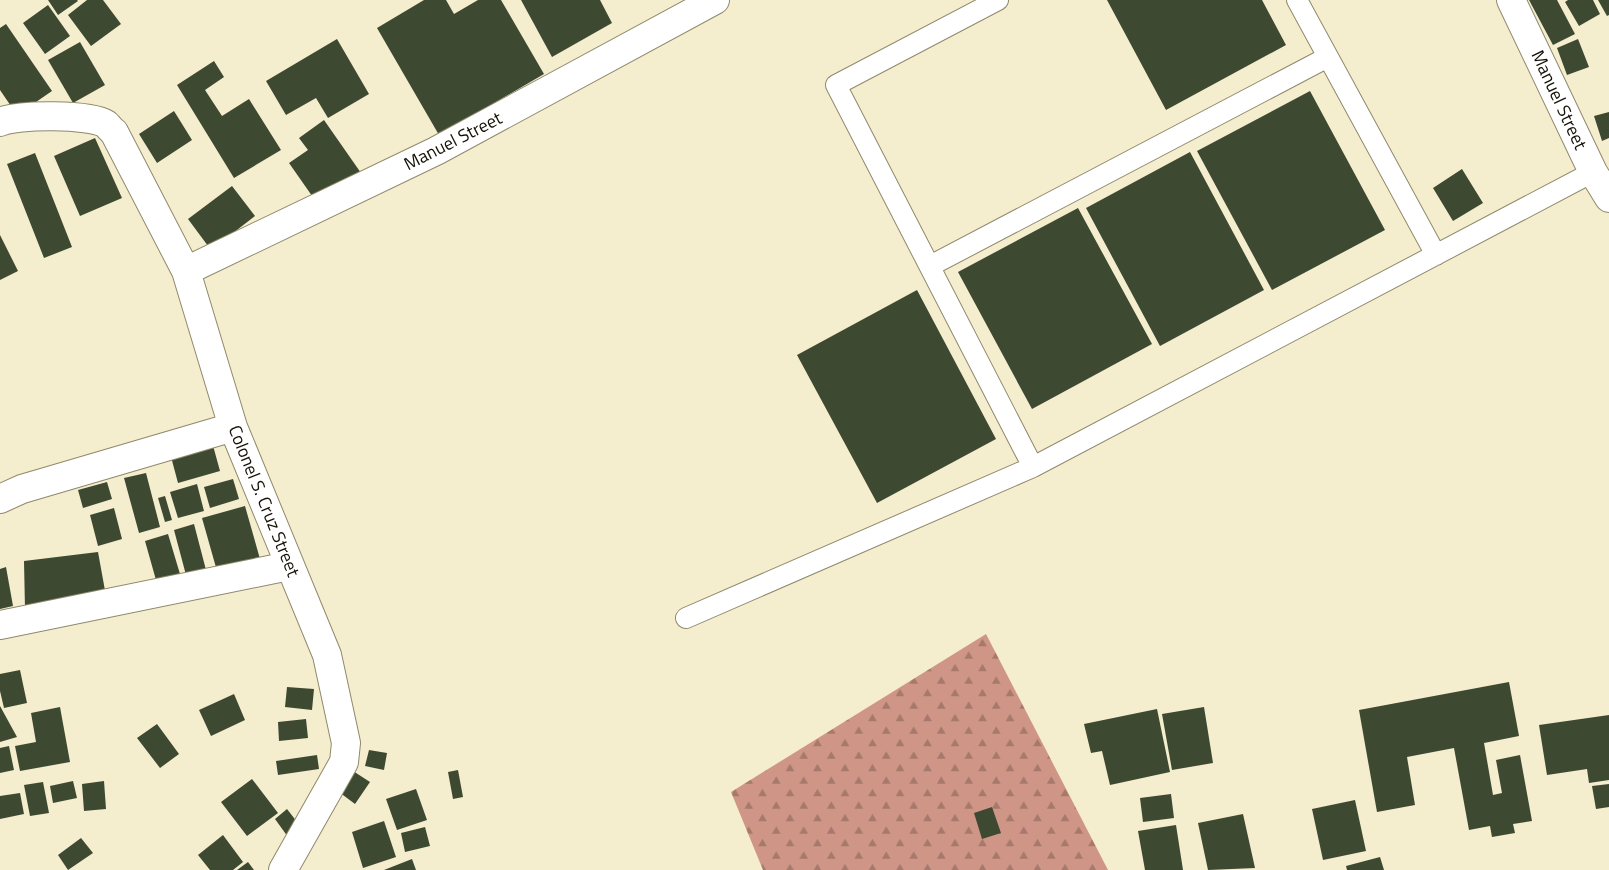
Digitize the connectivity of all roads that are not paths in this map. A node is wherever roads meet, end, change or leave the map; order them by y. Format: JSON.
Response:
{"nodes":[{"id":1,"x":714,"y":0,"type":"edge"},
{"id":2,"x":998,"y":0,"type":"edge"},
{"id":3,"x":1297,"y":0,"type":"edge"},
{"id":4,"x":1512,"y":0,"type":"edge"},
{"id":5,"x":1328,"y":57,"type":"junction"},
{"id":6,"x":1,"y":120,"type":"edge"},
{"id":7,"x":1593,"y":172,"type":"junction"},
{"id":8,"x":1609,"y":198,"type":"edge"},
{"id":9,"x":1436,"y":256,"type":"junction"},
{"id":10,"x":930,"y":266,"type":"junction"},
{"id":11,"x":186,"y":271,"type":"junction"},
{"id":12,"x":234,"y":427,"type":"junction"},
{"id":13,"x":1033,"y":467,"type":"junction"},
{"id":14,"x":0,"y":499,"type":"edge"},
{"id":15,"x":290,"y":566,"type":"junction"},
{"id":16,"x":686,"y":618,"type":"dead end"},
{"id":17,"x":0,"y":625,"type":"edge"},
{"id":18,"x":283,"y":870,"type":"edge"}],
"edges":[{"from":1,"to":11,"type":"street","name":"Manuel Street"},
{"from":2,"to":10,"type":"lane"},
{"from":3,"to":5,"type":"lane"},
{"from":4,"to":7,"type":"street","name":"Manuel Street"},
{"from":5,"to":9,"type":"lane"},
{"from":5,"to":10,"type":"lane"},
{"from":6,"to":11,"type":"street","name":"Colonel S. Cruz Street"},
{"from":7,"to":8,"type":"street","name":"Manuel Street"},
{"from":7,"to":9,"type":"lane"},
{"from":9,"to":13,"type":"lane"},
{"from":10,"to":13,"type":"lane"},
{"from":11,"to":12,"type":"street","name":"Colonel S. Cruz Street"},
{"from":12,"to":14,"type":"street"},
{"from":12,"to":15,"type":"street","name":"Colonel S. Cruz Street"},
{"from":13,"to":16,"type":"lane"},
{"from":15,"to":17,"type":"street"},
{"from":15,"to":18,"type":"street","name":"Colonel S. Cruz Street"}]}
